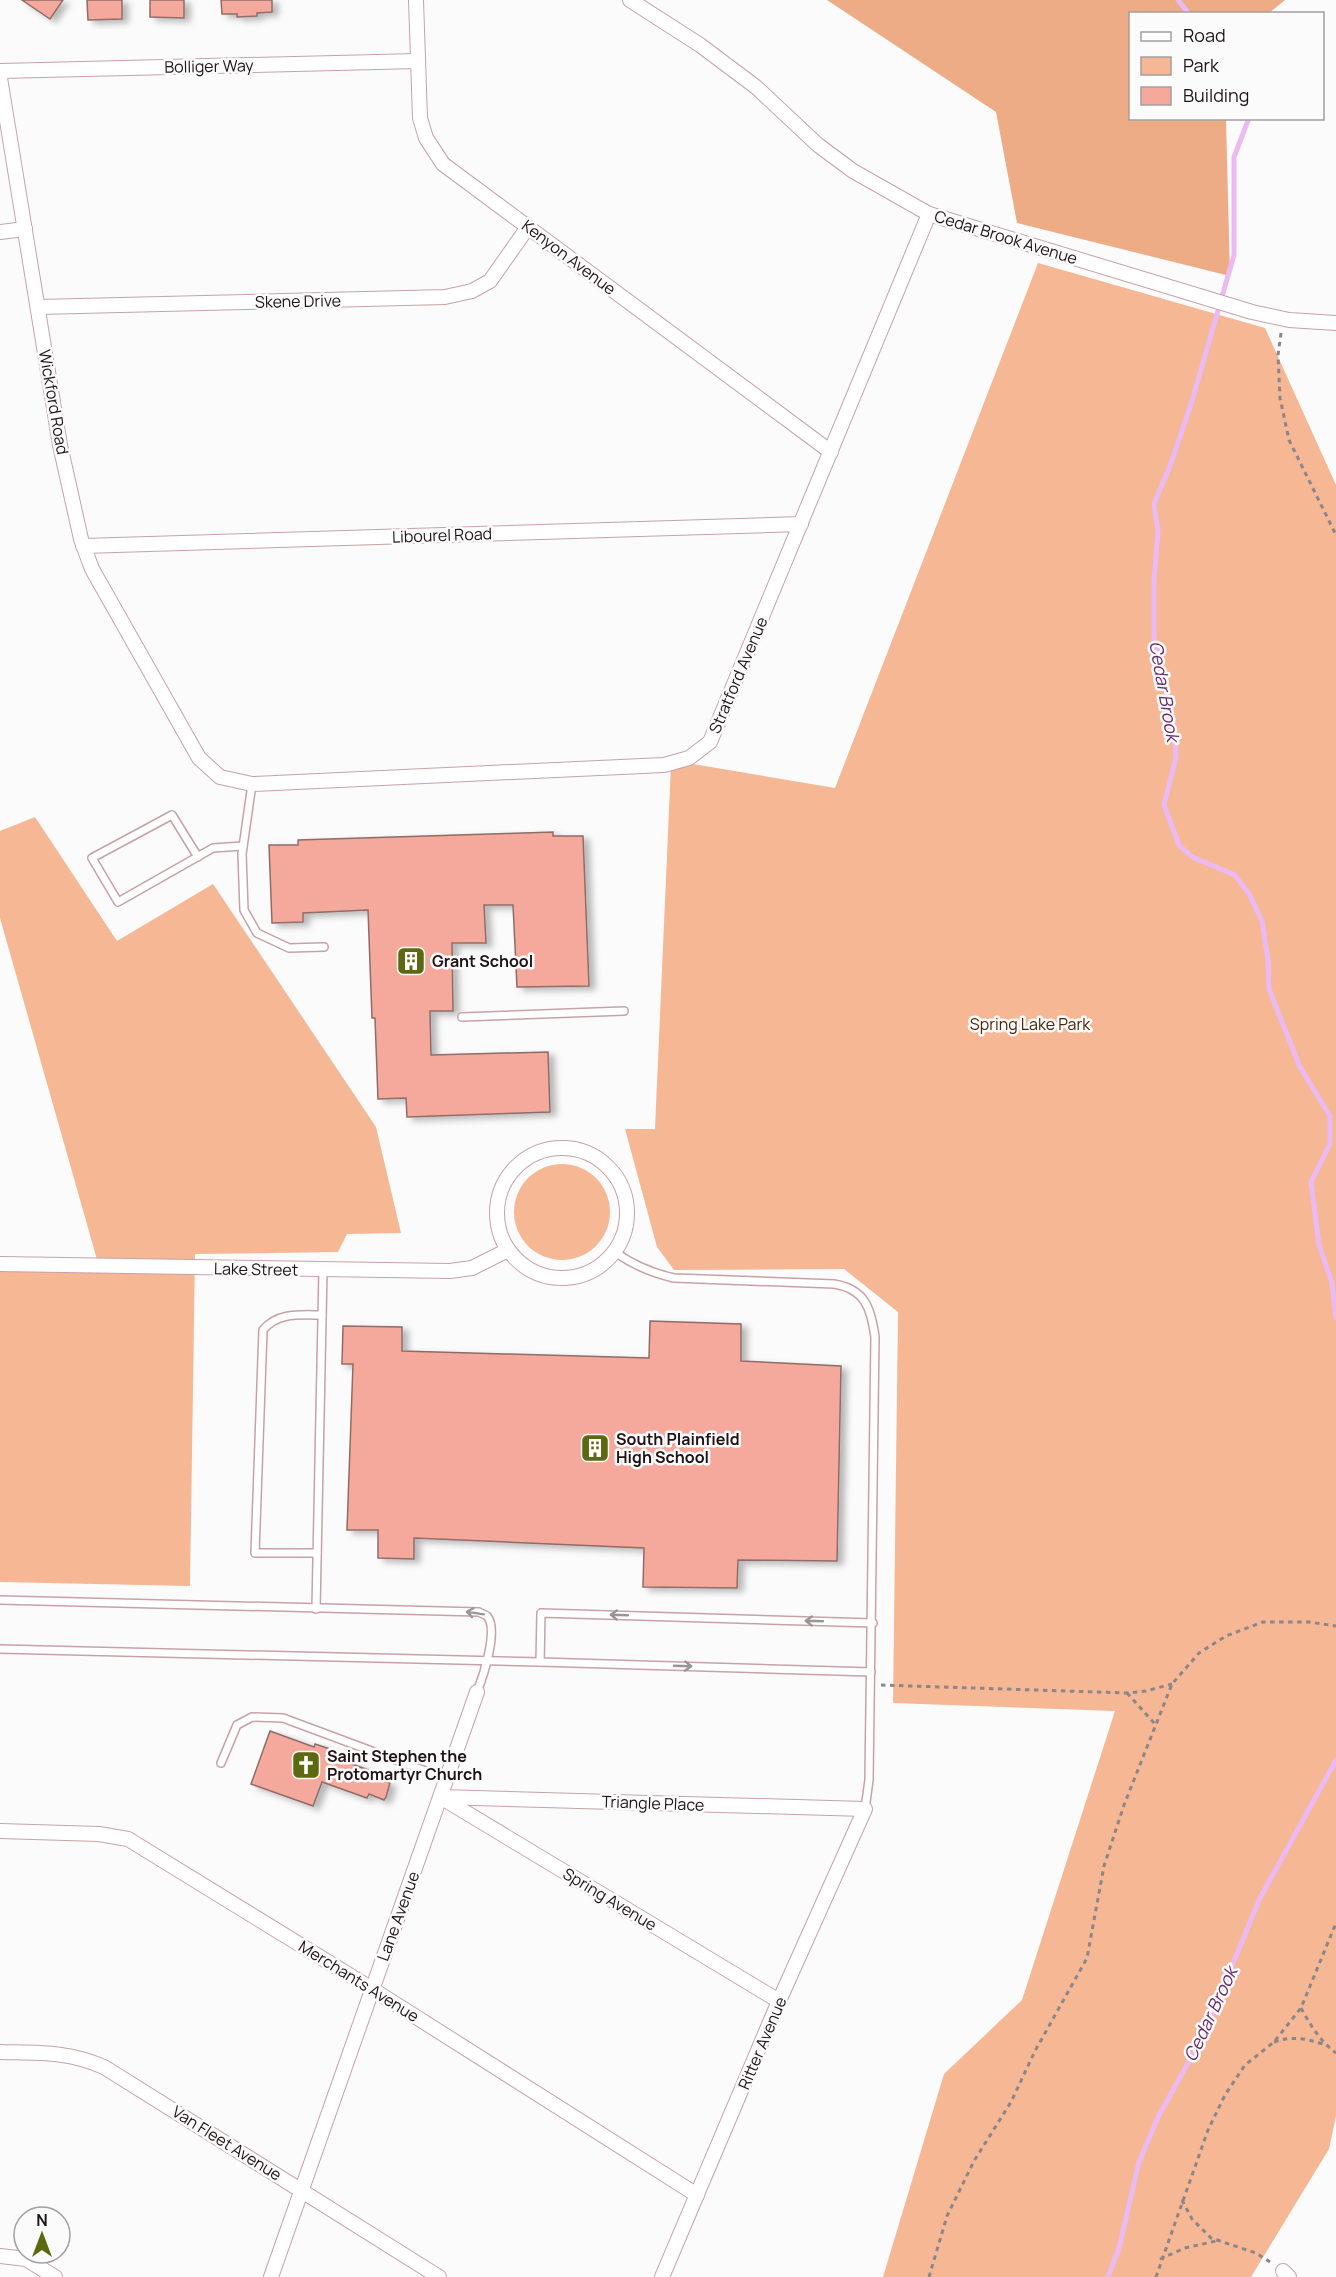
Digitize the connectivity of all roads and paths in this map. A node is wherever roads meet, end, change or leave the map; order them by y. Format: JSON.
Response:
{"nodes":[{"id":1,"x":416,"y":0,"type":"edge"},
{"id":2,"x":630,"y":0,"type":"edge"},
{"id":3,"x":418,"y":60,"type":"junction"},
{"id":4,"x":0,"y":71,"type":"edge"},
{"id":5,"x":0,"y":78,"type":"edge"},
{"id":6,"x":929,"y":214,"type":"junction"},
{"id":7,"x":528,"y":227,"type":"junction"},
{"id":8,"x":25,"y":229,"type":"junction"},
{"id":9,"x":0,"y":232,"type":"edge"},
{"id":10,"x":38,"y":307,"type":"junction"},
{"id":11,"x":1282,"y":319,"type":"junction"},
{"id":12,"x":1336,"y":323,"type":"edge"},
{"id":13,"x":831,"y":452,"type":"junction"},
{"id":14,"x":801,"y":524,"type":"junction"},
{"id":15,"x":1336,"y":535,"type":"edge"},
{"id":16,"x":84,"y":546,"type":"junction"},
{"id":17,"x":220,"y":777,"type":"joint"},
{"id":18,"x":252,"y":784,"type":"junction"},
{"id":19,"x":243,"y":846,"type":"junction"},
{"id":20,"x":198,"y":856,"type":"junction"},
{"id":21,"x":324,"y":947,"type":"dead end"},
{"id":22,"x":624,"y":1011,"type":"dead end"},
{"id":23,"x":462,"y":1017,"type":"dead end"},
{"id":24,"x":508,"y":1250,"type":"junction"},
{"id":25,"x":615,"y":1252,"type":"junction"},
{"id":26,"x":0,"y":1264,"type":"edge"},
{"id":27,"x":323,"y":1270,"type":"junction"},
{"id":28,"x":322,"y":1315,"type":"junction"},
{"id":29,"x":317,"y":1553,"type":"junction"},
{"id":30,"x":0,"y":1600,"type":"edge"},
{"id":31,"x":316,"y":1609,"type":"junction"},
{"id":32,"x":873,"y":1623,"type":"junction"},
{"id":33,"x":1336,"y":1626,"type":"edge"},
{"id":34,"x":0,"y":1649,"type":"edge"},
{"id":35,"x":489,"y":1661,"type":"junction"},
{"id":36,"x":540,"y":1662,"type":"junction"},
{"id":37,"x":871,"y":1672,"type":"junction"},
{"id":38,"x":871,"y":1684,"type":"junction"},
{"id":39,"x":1172,"y":1684,"type":"junction"},
{"id":40,"x":477,"y":1692,"type":"joint"},
{"id":41,"x":1127,"y":1693,"type":"junction"},
{"id":42,"x":1155,"y":1724,"type":"junction"},
{"id":43,"x":221,"y":1763,"type":"dead end"},
{"id":44,"x":447,"y":1779,"type":"junction"},
{"id":45,"x":441,"y":1797,"type":"junction"},
{"id":46,"x":865,"y":1809,"type":"junction"},
{"id":47,"x":0,"y":1831,"type":"edge"},
{"id":48,"x":1336,"y":1923,"type":"edge"},
{"id":49,"x":372,"y":1989,"type":"junction"},
{"id":50,"x":779,"y":2001,"type":"junction"},
{"id":51,"x":1301,"y":2008,"type":"junction"},
{"id":52,"x":1274,"y":2042,"type":"junction"},
{"id":53,"x":1324,"y":2044,"type":"junction"},
{"id":54,"x":0,"y":2052,"type":"edge"},
{"id":55,"x":1336,"y":2053,"type":"edge"},
{"id":56,"x":302,"y":2190,"type":"junction"},
{"id":57,"x":697,"y":2195,"type":"junction"},
{"id":58,"x":1182,"y":2200,"type":"junction"},
{"id":59,"x":1217,"y":2241,"type":"junction"},
{"id":60,"x":0,"y":2256,"type":"edge"},
{"id":61,"x":1160,"y":2259,"type":"junction"},
{"id":62,"x":1286,"y":2274,"type":"edge"},
{"id":63,"x":54,"y":2277,"type":"edge"},
{"id":64,"x":271,"y":2277,"type":"edge"},
{"id":65,"x":439,"y":2277,"type":"edge"},
{"id":66,"x":662,"y":2277,"type":"edge"},
{"id":67,"x":929,"y":2277,"type":"edge"},
{"id":68,"x":1156,"y":2277,"type":"edge"}],
"edges":[{"from":1,"to":3,"type":"street","name":"Kenyon Avenue"},
{"from":2,"to":6,"type":"street","name":"Cedar Brook Avenue"},
{"from":3,"to":4,"type":"street","name":"Bolliger Way"},
{"from":3,"to":7,"type":"street","name":"Kenyon Avenue"},
{"from":5,"to":8,"type":"street","name":"Wickford Road"},
{"from":6,"to":11,"type":"street","name":"Cedar Brook Avenue"},
{"from":6,"to":13,"type":"street","name":"Stratford Avenue"},
{"from":7,"to":10,"type":"street","name":"Skene Drive"},
{"from":7,"to":13,"type":"street","name":"Kenyon Avenue"},
{"from":8,"to":9,"type":"street"},
{"from":8,"to":10,"type":"street","name":"Wickford Road"},
{"from":10,"to":16,"type":"street","name":"Wickford Road"},
{"from":11,"to":12,"type":"street","name":"Cedar Brook Avenue"},
{"from":11,"to":15,"type":"path"},
{"from":13,"to":14,"type":"street","name":"Stratford Avenue"},
{"from":14,"to":16,"type":"street","name":"Libourel Road"},
{"from":14,"to":18,"type":"street","name":"Stratford Avenue"},
{"from":16,"to":17,"type":"street","name":"Wickford Road"},
{"from":17,"to":18,"type":"street","name":"Stratford Avenue"},
{"from":18,"to":19,"type":"lane"},
{"from":19,"to":20,"type":"lane"},
{"from":19,"to":21,"type":"lane"},
{"from":20,"to":20,"type":"lane"},
{"from":22,"to":23,"type":"lane"},
{"from":24,"to":25,"type":"street"},
{"from":24,"to":25,"type":"street"},
{"from":24,"to":27,"type":"street","name":"Lake Street"},
{"from":25,"to":32,"type":"lane"},
{"from":26,"to":27,"type":"street","name":"Lake Street"},
{"from":27,"to":28,"type":"lane"},
{"from":28,"to":29,"type":"lane"},
{"from":28,"to":29,"type":"lane"},
{"from":29,"to":31,"type":"lane"},
{"from":30,"to":31,"type":"lane"},
{"from":35,"to":31,"type":"lane","one_way":true},
{"from":32,"to":36,"type":"lane","one_way":true},
{"from":32,"to":37,"type":"lane"},
{"from":33,"to":39,"type":"path"},
{"from":34,"to":35,"type":"lane"},
{"from":35,"to":36,"type":"lane"},
{"from":35,"to":40,"type":"lane"},
{"from":36,"to":37,"type":"lane","one_way":true},
{"from":37,"to":38,"type":"lane"},
{"from":38,"to":41,"type":"path"},
{"from":38,"to":46,"type":"lane"},
{"from":39,"to":41,"type":"path"},
{"from":39,"to":42,"type":"path"},
{"from":40,"to":44,"type":"street","name":"Lane Avenue"},
{"from":41,"to":42,"type":"path"},
{"from":42,"to":67,"type":"path"},
{"from":43,"to":44,"type":"lane"},
{"from":44,"to":45,"type":"street","name":"Lane Avenue"},
{"from":45,"to":46,"type":"street","name":"Triangle Place"},
{"from":45,"to":49,"type":"street","name":"Lane Avenue"},
{"from":45,"to":50,"type":"street","name":"Spring Avenue"},
{"from":46,"to":50,"type":"street","name":"Ritter Avenue"},
{"from":47,"to":49,"type":"street","name":"Merchants Avenue"},
{"from":48,"to":51,"type":"path"},
{"from":49,"to":56,"type":"street","name":"Lane Avenue"},
{"from":49,"to":57,"type":"street","name":"Merchants Avenue"},
{"from":50,"to":57,"type":"street","name":"Ritter Avenue"},
{"from":51,"to":52,"type":"path"},
{"from":51,"to":53,"type":"path"},
{"from":52,"to":53,"type":"path"},
{"from":52,"to":58,"type":"path"},
{"from":53,"to":55,"type":"path"},
{"from":54,"to":56,"type":"street","name":"Van Fleet Avenue"},
{"from":56,"to":64,"type":"street","name":"Lane Avenue"},
{"from":56,"to":65,"type":"street","name":"Van Fleet Avenue"},
{"from":57,"to":66,"type":"street","name":"Ritter Avenue"},
{"from":58,"to":59,"type":"path"},
{"from":58,"to":61,"type":"path"},
{"from":59,"to":61,"type":"path"},
{"from":59,"to":62,"type":"path"},
{"from":60,"to":63,"type":"street"},
{"from":61,"to":68,"type":"path"}]}
